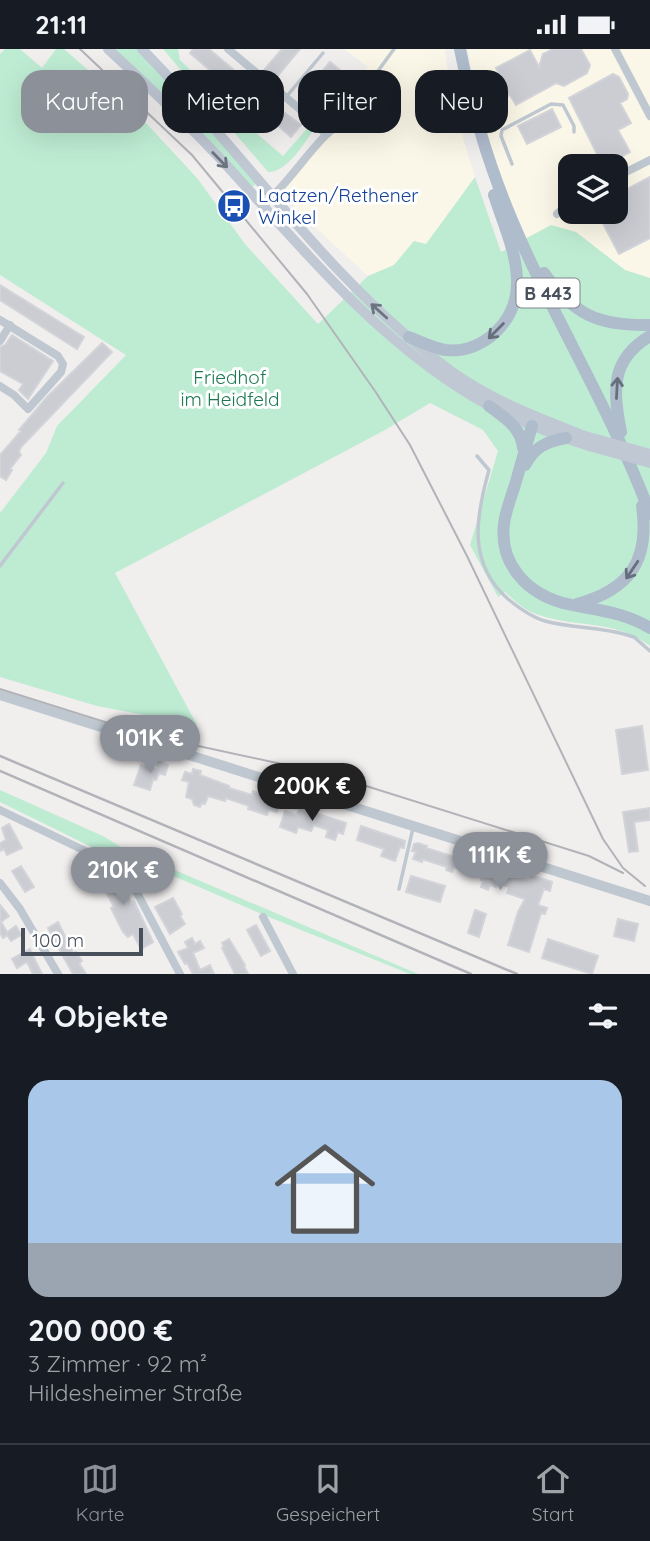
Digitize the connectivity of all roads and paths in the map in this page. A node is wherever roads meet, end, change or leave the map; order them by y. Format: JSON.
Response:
{"nodes":[{"id":1,"x":108,"y":49,"type":"edge"},
{"id":2,"x":142,"y":49,"type":"edge"},
{"id":3,"x":394,"y":49,"type":"edge"},
{"id":4,"x":460,"y":49,"type":"edge"},
{"id":5,"x":615,"y":49,"type":"edge"},
{"id":6,"x":233,"y":51,"type":"edge"},
{"id":7,"x":323,"y":53,"type":"dead end"},
{"id":8,"x":379,"y":70,"type":"edge"},
{"id":9,"x":286,"y":98,"type":"junction"},
{"id":10,"x":650,"y":116,"type":"edge"},
{"id":11,"x":574,"y":132,"type":"dead end"},
{"id":12,"x":329,"y":133,"type":"edge"},
{"id":13,"x":326,"y":135,"type":"junction"},
{"id":14,"x":485,"y":150,"type":"junction"},
{"id":15,"x":650,"y":160,"type":"edge"},
{"id":16,"x":512,"y":164,"type":"dead end"},
{"id":17,"x":628,"y":171,"type":"edge"},
{"id":18,"x":273,"y":197,"type":"junction"},
{"id":19,"x":263,"y":205,"type":"junction"},
{"id":20,"x":521,"y":239,"type":"junction"},
{"id":21,"x":0,"y":320,"type":"edge"},
{"id":22,"x":10,"y":325,"type":"junction"},
{"id":23,"x":650,"y":325,"type":"edge"},
{"id":24,"x":650,"y":336,"type":"edge"},
{"id":25,"x":409,"y":337,"type":"junction"},
{"id":26,"x":0,"y":341,"type":"edge"},
{"id":27,"x":0,"y":386,"type":"edge"},
{"id":28,"x":489,"y":405,"type":"junction"},
{"id":29,"x":534,"y":421,"type":"junction"},
{"id":30,"x":566,"y":438,"type":"junction"},
{"id":31,"x":587,"y":441,"type":"junction"},
{"id":32,"x":524,"y":452,"type":"junction"},
{"id":33,"x":626,"y":453,"type":"junction"},
{"id":34,"x":650,"y":454,"type":"edge"},
{"id":35,"x":477,"y":456,"type":"dead end"},
{"id":36,"x":650,"y":463,"type":"edge"},
{"id":37,"x":516,"y":481,"type":"junction"},
{"id":38,"x":638,"y":481,"type":"junction"},
{"id":39,"x":62,"y":483,"type":"dead end"},
{"id":40,"x":650,"y":514,"type":"edge"},
{"id":41,"x":0,"y":566,"type":"edge"},
{"id":42,"x":577,"y":604,"type":"junction"},
{"id":43,"x":650,"y":628,"type":"edge"},
{"id":44,"x":650,"y":651,"type":"edge"},
{"id":45,"x":0,"y":695,"type":"edge"},
{"id":46,"x":0,"y":810,"type":"edge"},
{"id":47,"x":414,"y":826,"type":"junction"},
{"id":48,"x":0,"y":883,"type":"edge"},
{"id":49,"x":399,"y":889,"type":"dead end"},
{"id":50,"x":650,"y":901,"type":"edge"},
{"id":51,"x":263,"y":917,"type":"dead end"},
{"id":52,"x":58,"y":974,"type":"edge"},
{"id":53,"x":180,"y":974,"type":"edge"},
{"id":54,"x":293,"y":974,"type":"edge"}],
"edges":[{"from":1,"to":19,"type":"main road","one_way":true},
{"from":2,"to":18,"type":"main road"},
{"from":3,"to":8,"type":"lane"},
{"from":4,"to":14,"type":"main road","number":"B 443"},
{"from":5,"to":10,"type":"street"},
{"from":6,"to":9,"type":"street"},
{"from":7,"to":9,"type":"lane"},
{"from":9,"to":13,"type":"street"},
{"from":11,"to":16,"type":"lane"},
{"from":12,"to":13,"type":"street"},
{"from":13,"to":18,"type":"street"},
{"from":14,"to":20,"type":"main road","number":"B 443"},
{"from":14,"to":25,"type":"main road","one_way":true},
{"from":15,"to":17,"type":"street"},
{"from":18,"to":19,"type":"street"},
{"from":25,"to":18,"type":"main road","one_way":true},
{"from":19,"to":28,"type":"main road"},
{"from":20,"to":23,"type":"main road"},
{"from":20,"to":33,"type":"main road","number":"B 443"},
{"from":21,"to":22,"type":"street"},
{"from":22,"to":26,"type":"street"},
{"from":22,"to":27,"type":"street"},
{"from":33,"to":24,"type":"main road","one_way":true},
{"from":25,"to":29,"type":"main road"},
{"from":28,"to":29,"type":"main road"},
{"from":28,"to":32,"type":"main road"},
{"from":29,"to":30,"type":"main road"},
{"from":29,"to":31,"type":"main road"},
{"from":29,"to":32,"type":"main road"},
{"from":30,"to":31,"type":"main road"},
{"from":30,"to":37,"type":"main road"},
{"from":31,"to":34,"type":"main road","bridge":true},
{"from":31,"to":36,"type":"main road","bridge":true},
{"from":32,"to":37,"type":"main road"},
{"from":33,"to":38,"type":"main road","number":"B 443"},
{"from":35,"to":44,"type":"lane"},
{"from":37,"to":42,"type":"main road"},
{"from":38,"to":40,"type":"main road","number":"B 443"},
{"from":38,"to":42,"type":"main road","one_way":true},
{"from":39,"to":41,"type":"lane"},
{"from":42,"to":43,"type":"main road"},
{"from":45,"to":47,"type":"street"},
{"from":46,"to":53,"type":"street"},
{"from":47,"to":49,"type":"lane"},
{"from":47,"to":50,"type":"street"},
{"from":48,"to":52,"type":"street"},
{"from":51,"to":54,"type":"street"}]}
